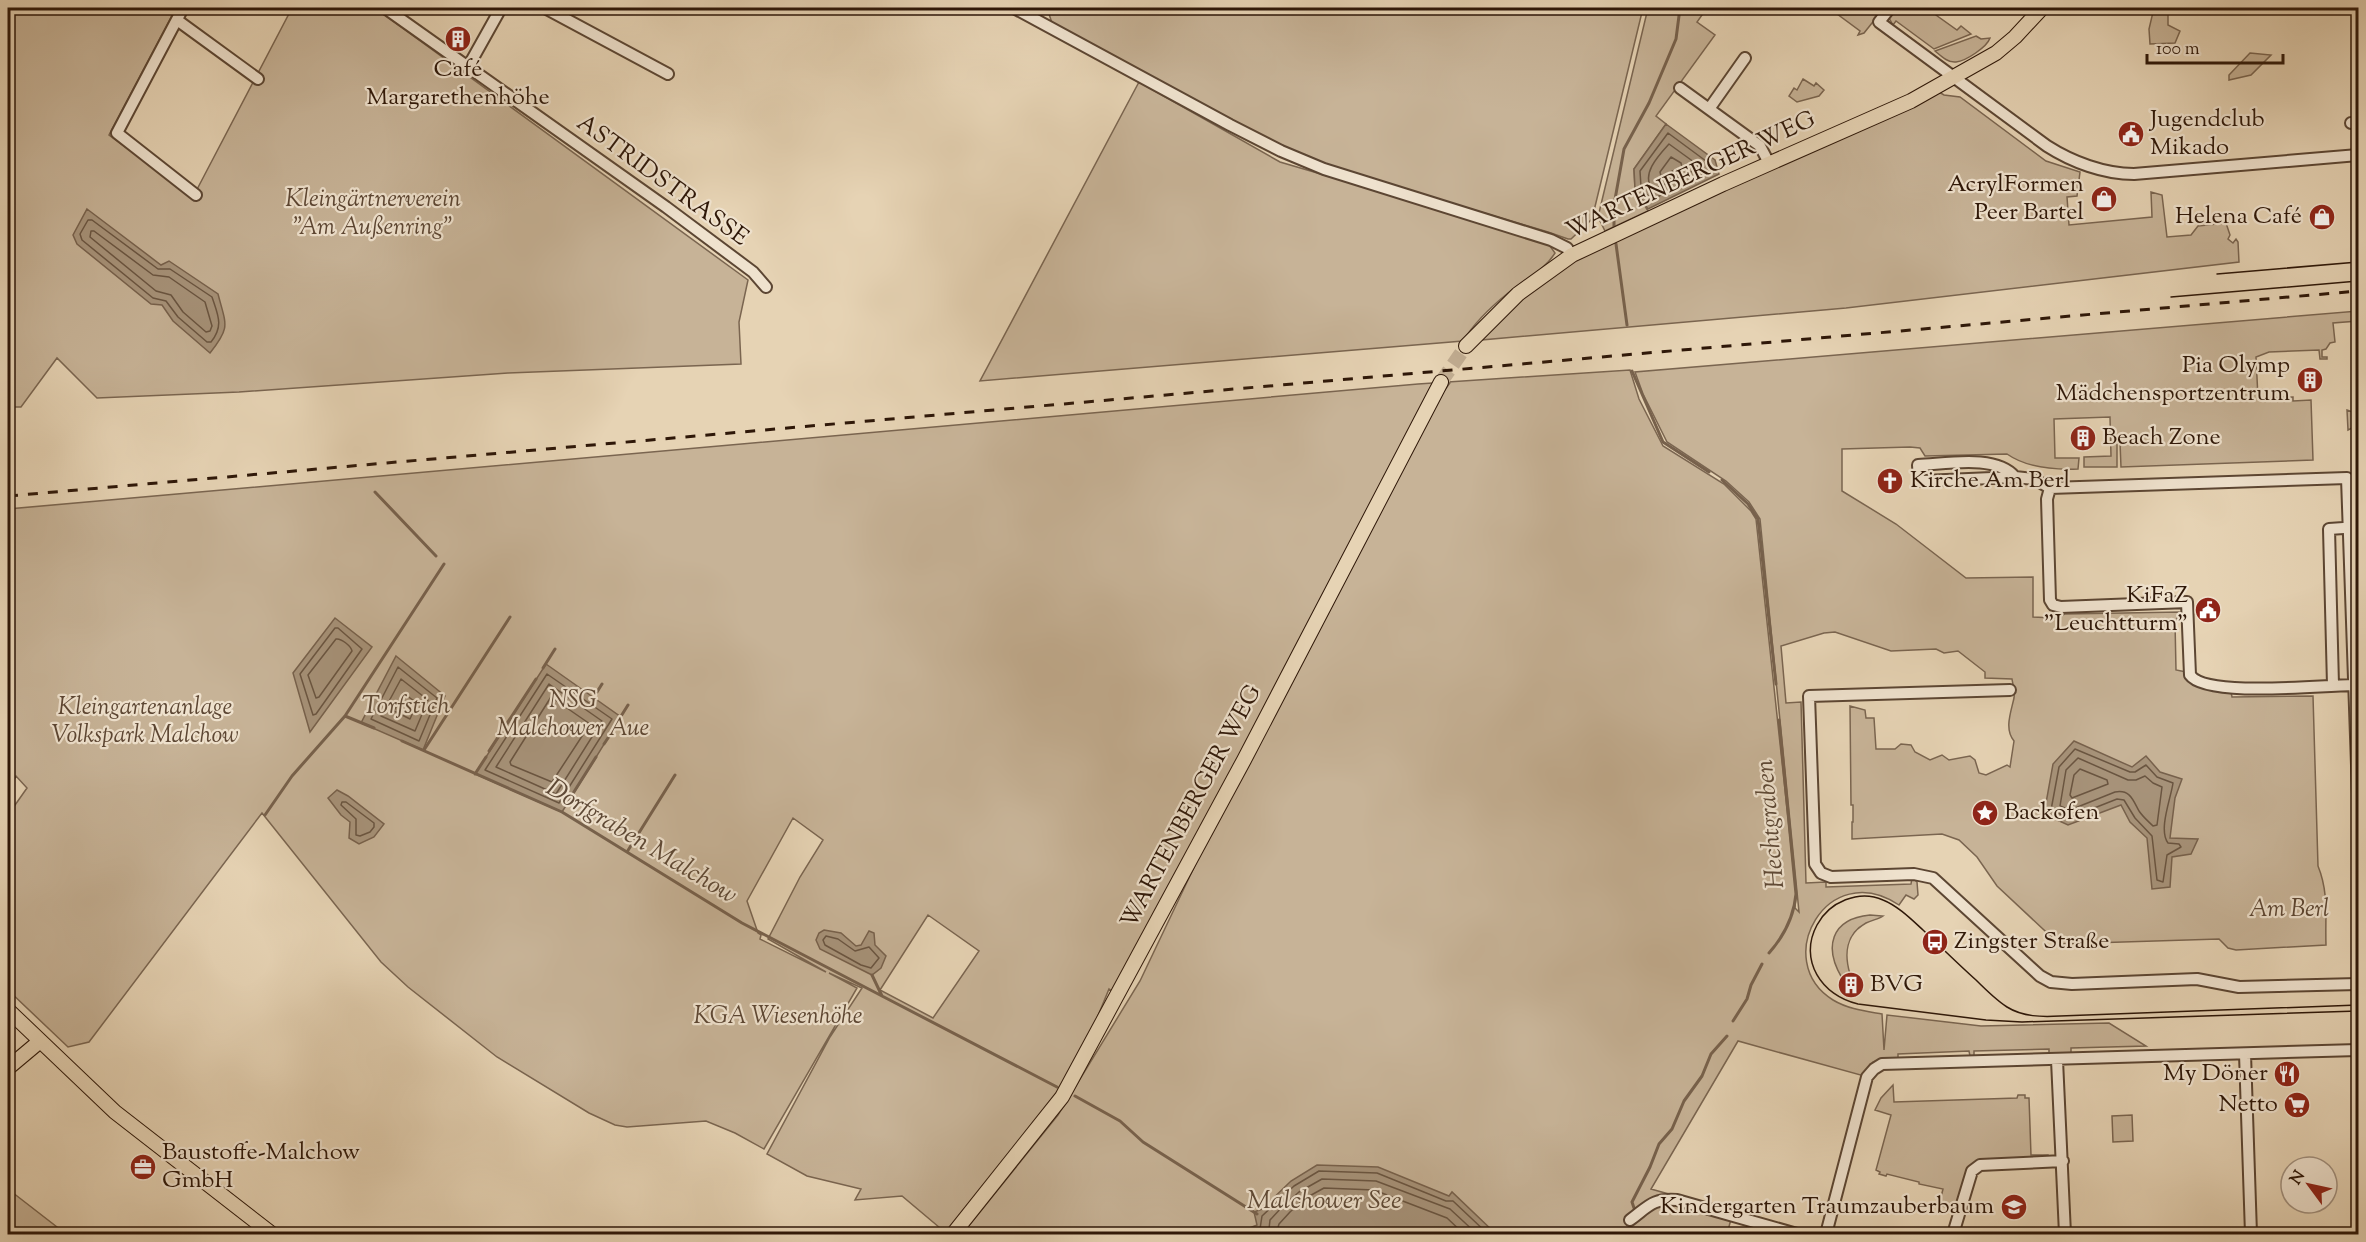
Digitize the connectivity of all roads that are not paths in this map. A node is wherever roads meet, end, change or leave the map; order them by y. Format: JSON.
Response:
{"nodes":[{"id":1,"x":183,"y":8,"type":"edge"},
{"id":2,"x":385,"y":8,"type":"edge"},
{"id":3,"x":501,"y":8,"type":"edge"},
{"id":4,"x":545,"y":8,"type":"edge"},
{"id":5,"x":1014,"y":8,"type":"edge"},
{"id":6,"x":1890,"y":8,"type":"edge"},
{"id":7,"x":2042,"y":8,"type":"edge"},
{"id":8,"x":177,"y":20,"type":"junction"},
{"id":9,"x":1745,"y":58,"type":"dead end"},
{"id":10,"x":468,"y":67,"type":"junction"},
{"id":11,"x":668,"y":74,"type":"dead end"},
{"id":12,"x":1955,"y":77,"type":"junction"},
{"id":13,"x":258,"y":79,"type":"dead end"},
{"id":14,"x":1680,"y":88,"type":"dead end"},
{"id":15,"x":1709,"y":109,"type":"junction"},
{"id":16,"x":2358,"y":155,"type":"edge"},
{"id":17,"x":1769,"y":163,"type":"junction"},
{"id":18,"x":196,"y":195,"type":"dead end"},
{"id":19,"x":1572,"y":255,"type":"junction"},
{"id":20,"x":766,"y":287,"type":"dead end"},
{"id":21,"x":1466,"y":346,"type":"tunnel mouth"},
{"id":22,"x":1442,"y":382,"type":"tunnel mouth"},
{"id":23,"x":2014,"y":477,"type":"junction"},
{"id":24,"x":2050,"y":488,"type":"junction"},
{"id":25,"x":2354,"y":527,"type":"edge"},
{"id":26,"x":2333,"y":685,"type":"junction"},
{"id":27,"x":2355,"y":685,"type":"junction"},
{"id":28,"x":2010,"y":690,"type":"dead end"},
{"id":29,"x":2358,"y":750,"type":"edge"},
{"id":30,"x":2358,"y":794,"type":"edge"},
{"id":31,"x":2358,"y":984,"type":"edge"},
{"id":32,"x":8,"y":1010,"type":"edge"},
{"id":33,"x":39,"y":1042,"type":"junction"},
{"id":34,"x":2358,"y":1050,"type":"edge"},
{"id":35,"x":2245,"y":1054,"type":"junction"},
{"id":36,"x":2057,"y":1060,"type":"junction"},
{"id":37,"x":8,"y":1068,"type":"edge"},
{"id":38,"x":2063,"y":1161,"type":"junction"},
{"id":39,"x":1630,"y":1220,"type":"dead end"},
{"id":40,"x":272,"y":1234,"type":"edge"},
{"id":41,"x":953,"y":1234,"type":"edge"},
{"id":42,"x":1797,"y":1234,"type":"edge"},
{"id":43,"x":1826,"y":1234,"type":"edge"},
{"id":44,"x":1953,"y":1234,"type":"edge"},
{"id":45,"x":2065,"y":1234,"type":"edge"},
{"id":46,"x":2251,"y":1234,"type":"edge"}],
"edges":[{"from":1,"to":8,"type":"street"},
{"from":2,"to":10,"type":"street","name":"ASTRIDSTRASSE"},
{"from":3,"to":10,"type":"street"},
{"from":4,"to":11,"type":"street"},
{"from":5,"to":19,"type":"street"},
{"from":6,"to":12,"type":"street"},
{"from":7,"to":12,"type":"main road","name":"WARTENBERGER WEG"},
{"from":8,"to":13,"type":"street"},
{"from":8,"to":18,"type":"street"},
{"from":9,"to":15,"type":"street"},
{"from":10,"to":20,"type":"street","name":"ASTRIDSTRASSE"},
{"from":12,"to":16,"type":"street"},
{"from":12,"to":17,"type":"main road","name":"WARTENBERGER WEG"},
{"from":14,"to":15,"type":"street"},
{"from":15,"to":17,"type":"street"},
{"from":17,"to":19,"type":"main road","name":"WARTENBERGER WEG"},
{"from":19,"to":21,"type":"main road","name":"WARTENBERGER WEG"},
{"from":22,"to":41,"type":"main road","name":"WARTENBERGER WEG"},
{"from":23,"to":23,"type":"street"},
{"from":23,"to":24,"type":"street"},
{"from":24,"to":25,"type":"street"},
{"from":24,"to":26,"type":"street"},
{"from":25,"to":26,"type":"street"},
{"from":25,"to":27,"type":"street"},
{"from":26,"to":27,"type":"street"},
{"from":27,"to":29,"type":"street"},
{"from":28,"to":31,"type":"street"},
{"from":29,"to":30,"type":"street"},
{"from":32,"to":33,"type":"main road"},
{"from":33,"to":37,"type":"main road"},
{"from":33,"to":40,"type":"main road"},
{"from":34,"to":35,"type":"street"},
{"from":35,"to":36,"type":"street"},
{"from":35,"to":46,"type":"street"},
{"from":36,"to":38,"type":"street"},
{"from":36,"to":43,"type":"street"},
{"from":38,"to":44,"type":"street"},
{"from":38,"to":45,"type":"street"},
{"from":39,"to":42,"type":"street"}]}
